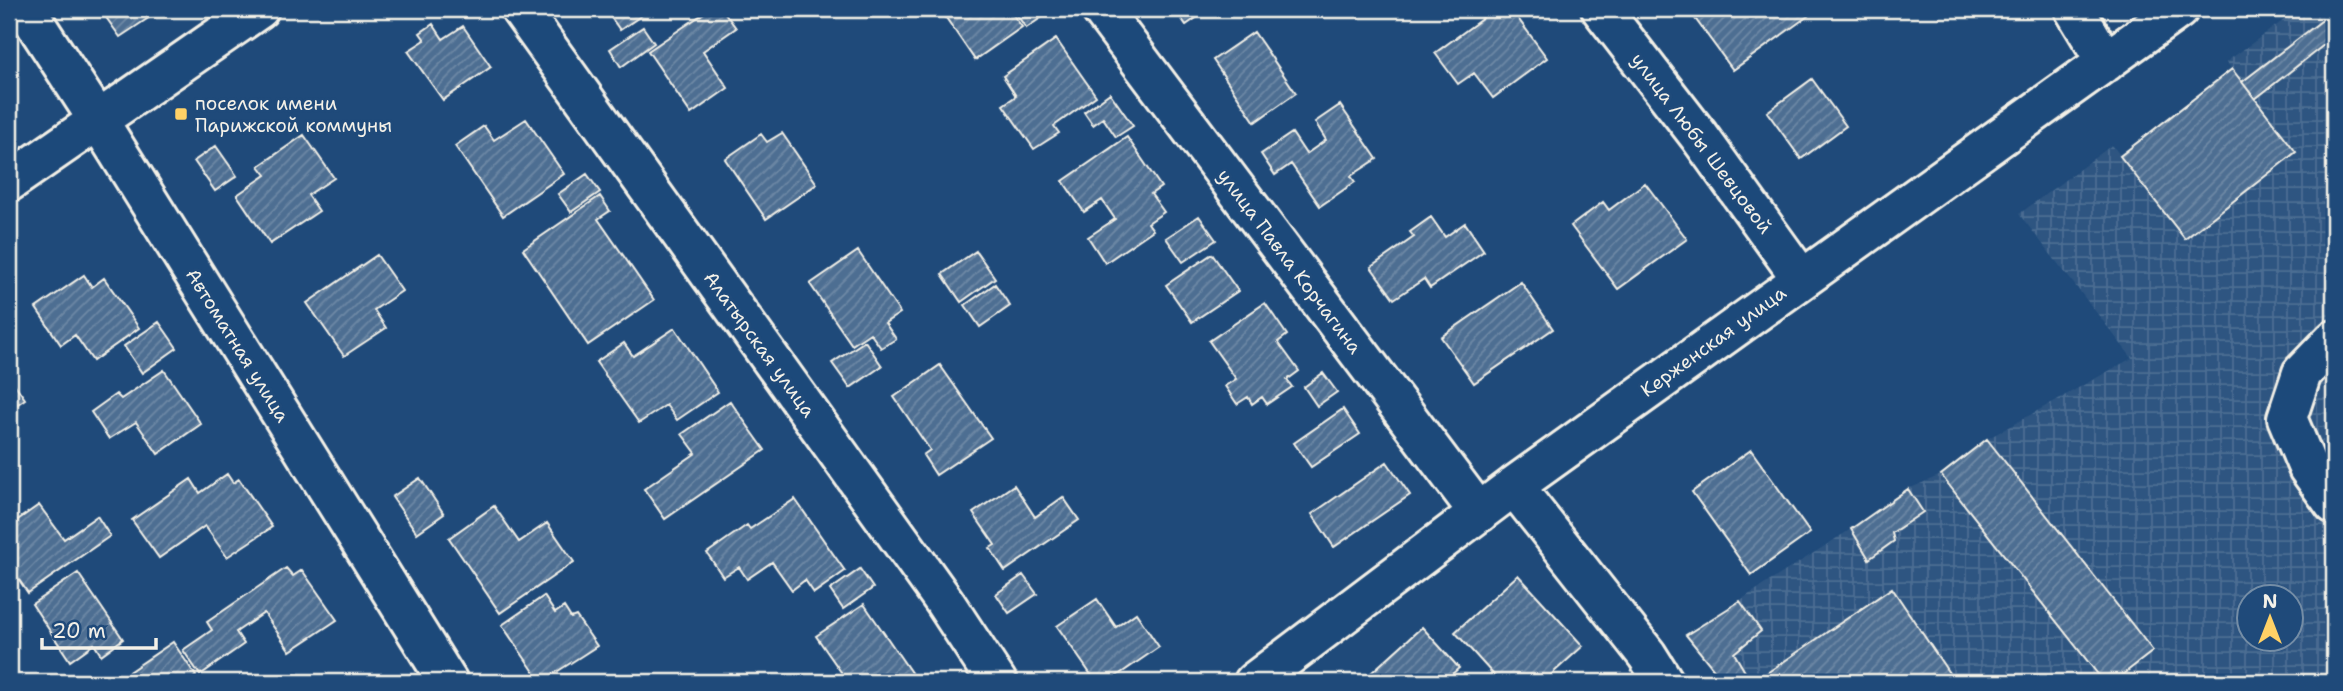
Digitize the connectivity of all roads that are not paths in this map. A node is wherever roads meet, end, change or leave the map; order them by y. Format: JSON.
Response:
{"nodes":[{"id":1,"x":26,"y":9,"type":"edge"},
{"id":2,"x":259,"y":9,"type":"edge"},
{"id":3,"x":520,"y":9,"type":"edge"},
{"id":4,"x":1101,"y":9,"type":"edge"},
{"id":5,"x":1601,"y":9,"type":"edge"},
{"id":6,"x":2074,"y":9,"type":"edge"},
{"id":7,"x":2179,"y":9,"type":"edge"},
{"id":8,"x":2106,"y":61,"type":"junction"},
{"id":9,"x":98,"y":120,"type":"junction"},
{"id":10,"x":9,"y":182,"type":"edge"},
{"id":11,"x":1801,"y":278,"type":"junction"},
{"id":12,"x":2334,"y":340,"type":"edge"},
{"id":13,"x":1514,"y":486,"type":"junction"},
{"id":14,"x":2334,"y":504,"type":"edge"},
{"id":15,"x":1479,"y":513,"type":"junction"},
{"id":16,"x":448,"y":682,"type":"edge"},
{"id":17,"x":997,"y":682,"type":"edge"},
{"id":18,"x":1254,"y":682,"type":"edge"},
{"id":19,"x":1664,"y":682,"type":"edge"}],
"edges":[{"from":1,"to":9,"type":"street","name":"Автоматная улица"},
{"from":2,"to":9,"type":"street"},
{"from":3,"to":17,"type":"street","name":"Алатырская улица"},
{"from":4,"to":15,"type":"street","name":"улица Павла Корчагина"},
{"from":5,"to":11,"type":"street","name":"улица Любы Шевцовой"},
{"from":6,"to":8,"type":"street"},
{"from":7,"to":8,"type":"street","name":"Керженская улица"},
{"from":8,"to":11,"type":"street","name":"Керженская улица"},
{"from":9,"to":10,"type":"street"},
{"from":9,"to":16,"type":"street","name":"Автоматная улица"},
{"from":11,"to":13,"type":"street","name":"Керженская улица"},
{"from":12,"to":14,"type":"street"},
{"from":13,"to":15,"type":"street","name":"Керженская улица"},
{"from":13,"to":19,"type":"street"},
{"from":15,"to":18,"type":"street","name":"Керженская улица"}]}
